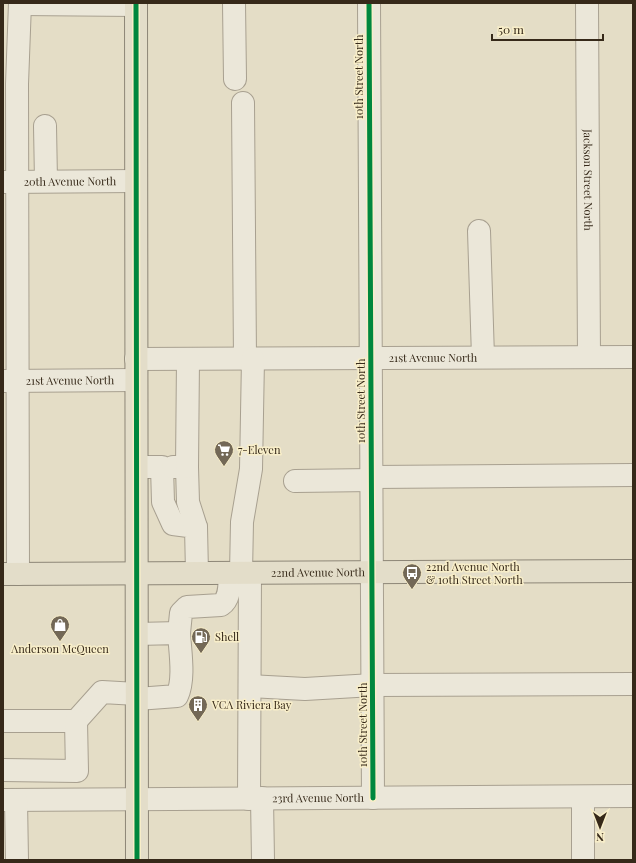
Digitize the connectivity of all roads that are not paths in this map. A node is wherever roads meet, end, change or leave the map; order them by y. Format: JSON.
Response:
{"nodes":[{"id":1,"x":234,"y":3,"type":"edge"},
{"id":2,"x":369,"y":3,"type":"edge"},
{"id":3,"x":587,"y":3,"type":"edge"},
{"id":4,"x":20,"y":4,"type":"edge"},
{"id":5,"x":136,"y":4,"type":"edge"},
{"id":6,"x":235,"y":79,"type":"dead end"},
{"id":7,"x":10,"y":84,"type":"edge"},
{"id":8,"x":243,"y":103,"type":"dead end"},
{"id":9,"x":45,"y":126,"type":"dead end"},
{"id":10,"x":46,"y":181,"type":"junction"},
{"id":11,"x":136,"y":181,"type":"junction"},
{"id":12,"x":11,"y":182,"type":"edge"},
{"id":13,"x":479,"y":231,"type":"dead end"},
{"id":14,"x":10,"y":283,"type":"edge"},
{"id":15,"x":483,"y":357,"type":"junction"},
{"id":16,"x":589,"y":357,"type":"junction"},
{"id":17,"x":633,"y":357,"type":"edge"},
{"id":18,"x":371,"y":358,"type":"junction"},
{"id":19,"x":188,"y":359,"type":"junction"},
{"id":20,"x":249,"y":359,"type":"junction"},
{"id":21,"x":136,"y":370,"type":"junction"},
{"id":22,"x":10,"y":381,"type":"edge"},
{"id":23,"x":137,"y":467,"type":"junction"},
{"id":24,"x":162,"y":467,"type":"junction"},
{"id":25,"x":187,"y":467,"type":"junction"},
{"id":26,"x":633,"y":475,"type":"edge"},
{"id":27,"x":10,"y":478,"type":"edge"},
{"id":28,"x":372,"y":478,"type":"junction"},
{"id":29,"x":294,"y":481,"type":"dead end"},
{"id":30,"x":196,"y":528,"type":"junction"},
{"id":31,"x":633,"y":571,"type":"edge"},
{"id":32,"x":372,"y":572,"type":"junction"},
{"id":33,"x":137,"y":573,"type":"junction"},
{"id":34,"x":197,"y":573,"type":"junction"},
{"id":35,"x":240,"y":573,"type":"junction"},
{"id":36,"x":11,"y":574,"type":"edge"},
{"id":37,"x":179,"y":633,"type":"junction"},
{"id":38,"x":137,"y":634,"type":"junction"},
{"id":39,"x":633,"y":684,"type":"edge"},
{"id":40,"x":373,"y":685,"type":"junction"},
{"id":41,"x":250,"y":686,"type":"junction"},
{"id":42,"x":137,"y":696,"type":"junction"},
{"id":43,"x":3,"y":721,"type":"edge"},
{"id":44,"x":76,"y":721,"type":"junction"},
{"id":45,"x":3,"y":770,"type":"edge"},
{"id":46,"x":633,"y":796,"type":"edge"},
{"id":47,"x":583,"y":797,"type":"junction"},
{"id":48,"x":373,"y":798,"type":"junction"},
{"id":49,"x":137,"y":799,"type":"junction"},
{"id":50,"x":256,"y":799,"type":"junction"},
{"id":51,"x":10,"y":800,"type":"edge"},
{"id":52,"x":17,"y":860,"type":"edge"},
{"id":53,"x":137,"y":860,"type":"edge"},
{"id":54,"x":263,"y":860,"type":"edge"},
{"id":55,"x":583,"y":860,"type":"edge"}],
"edges":[{"from":1,"to":6,"type":"street"},
{"from":2,"to":18,"type":"street","name":"10th Street North"},
{"from":3,"to":16,"type":"street","name":"Jackson Street North"},
{"from":4,"to":5,"type":"street"},
{"from":4,"to":7,"type":"street"},
{"from":5,"to":11,"type":"main road"},
{"from":7,"to":12,"type":"street"},
{"from":8,"to":20,"type":"street"},
{"from":9,"to":10,"type":"street"},
{"from":10,"to":11,"type":"street","name":"20th Avenue North"},
{"from":10,"to":12,"type":"street","name":"20th Avenue North"},
{"from":11,"to":21,"type":"main road"},
{"from":12,"to":14,"type":"street"},
{"from":13,"to":15,"type":"street"},
{"from":14,"to":22,"type":"street"},
{"from":15,"to":16,"type":"street","name":"21st Avenue North"},
{"from":15,"to":18,"type":"street","name":"21st Avenue North"},
{"from":16,"to":17,"type":"street","name":"21st Avenue North"},
{"from":18,"to":20,"type":"street","name":"21st Avenue North"},
{"from":18,"to":28,"type":"street","name":"10th Street North"},
{"from":19,"to":20,"type":"street","name":"21st Avenue North"},
{"from":19,"to":21,"type":"street","name":"21st Avenue North"},
{"from":19,"to":25,"type":"street"},
{"from":20,"to":35,"type":"street"},
{"from":21,"to":22,"type":"street","name":"21st Avenue North"},
{"from":21,"to":23,"type":"main road"},
{"from":22,"to":27,"type":"street"},
{"from":23,"to":24,"type":"street"},
{"from":23,"to":33,"type":"main road"},
{"from":24,"to":25,"type":"street"},
{"from":24,"to":30,"type":"street"},
{"from":25,"to":30,"type":"street"},
{"from":26,"to":28,"type":"street"},
{"from":27,"to":36,"type":"street"},
{"from":28,"to":29,"type":"street"},
{"from":28,"to":32,"type":"street","name":"10th Street North"},
{"from":30,"to":34,"type":"street"},
{"from":31,"to":32,"type":"main road","name":"22nd Avenue North"},
{"from":32,"to":35,"type":"main road","name":"22nd Avenue North"},
{"from":32,"to":40,"type":"street","name":"10th Street North"},
{"from":33,"to":34,"type":"main road","name":"22nd Avenue North"},
{"from":33,"to":36,"type":"main road","name":"22nd Avenue North"},
{"from":33,"to":38,"type":"main road"},
{"from":34,"to":35,"type":"main road","name":"22nd Avenue North"},
{"from":35,"to":37,"type":"street"},
{"from":35,"to":41,"type":"street"},
{"from":37,"to":38,"type":"street"},
{"from":37,"to":42,"type":"street"},
{"from":38,"to":42,"type":"main road"},
{"from":39,"to":40,"type":"street"},
{"from":40,"to":41,"type":"street"},
{"from":40,"to":48,"type":"street","name":"10th Street North"},
{"from":41,"to":50,"type":"street"},
{"from":42,"to":44,"type":"street"},
{"from":42,"to":49,"type":"main road"},
{"from":43,"to":44,"type":"street"},
{"from":44,"to":45,"type":"street"},
{"from":46,"to":47,"type":"street","name":"23rd Avenue North"},
{"from":47,"to":48,"type":"street","name":"23rd Avenue North"},
{"from":47,"to":55,"type":"street"},
{"from":48,"to":50,"type":"street","name":"23rd Avenue North"},
{"from":49,"to":50,"type":"street","name":"23rd Avenue North"},
{"from":49,"to":51,"type":"street","name":"23rd Avenue North"},
{"from":49,"to":53,"type":"main road"},
{"from":50,"to":54,"type":"street"},
{"from":51,"to":52,"type":"street"}]}
